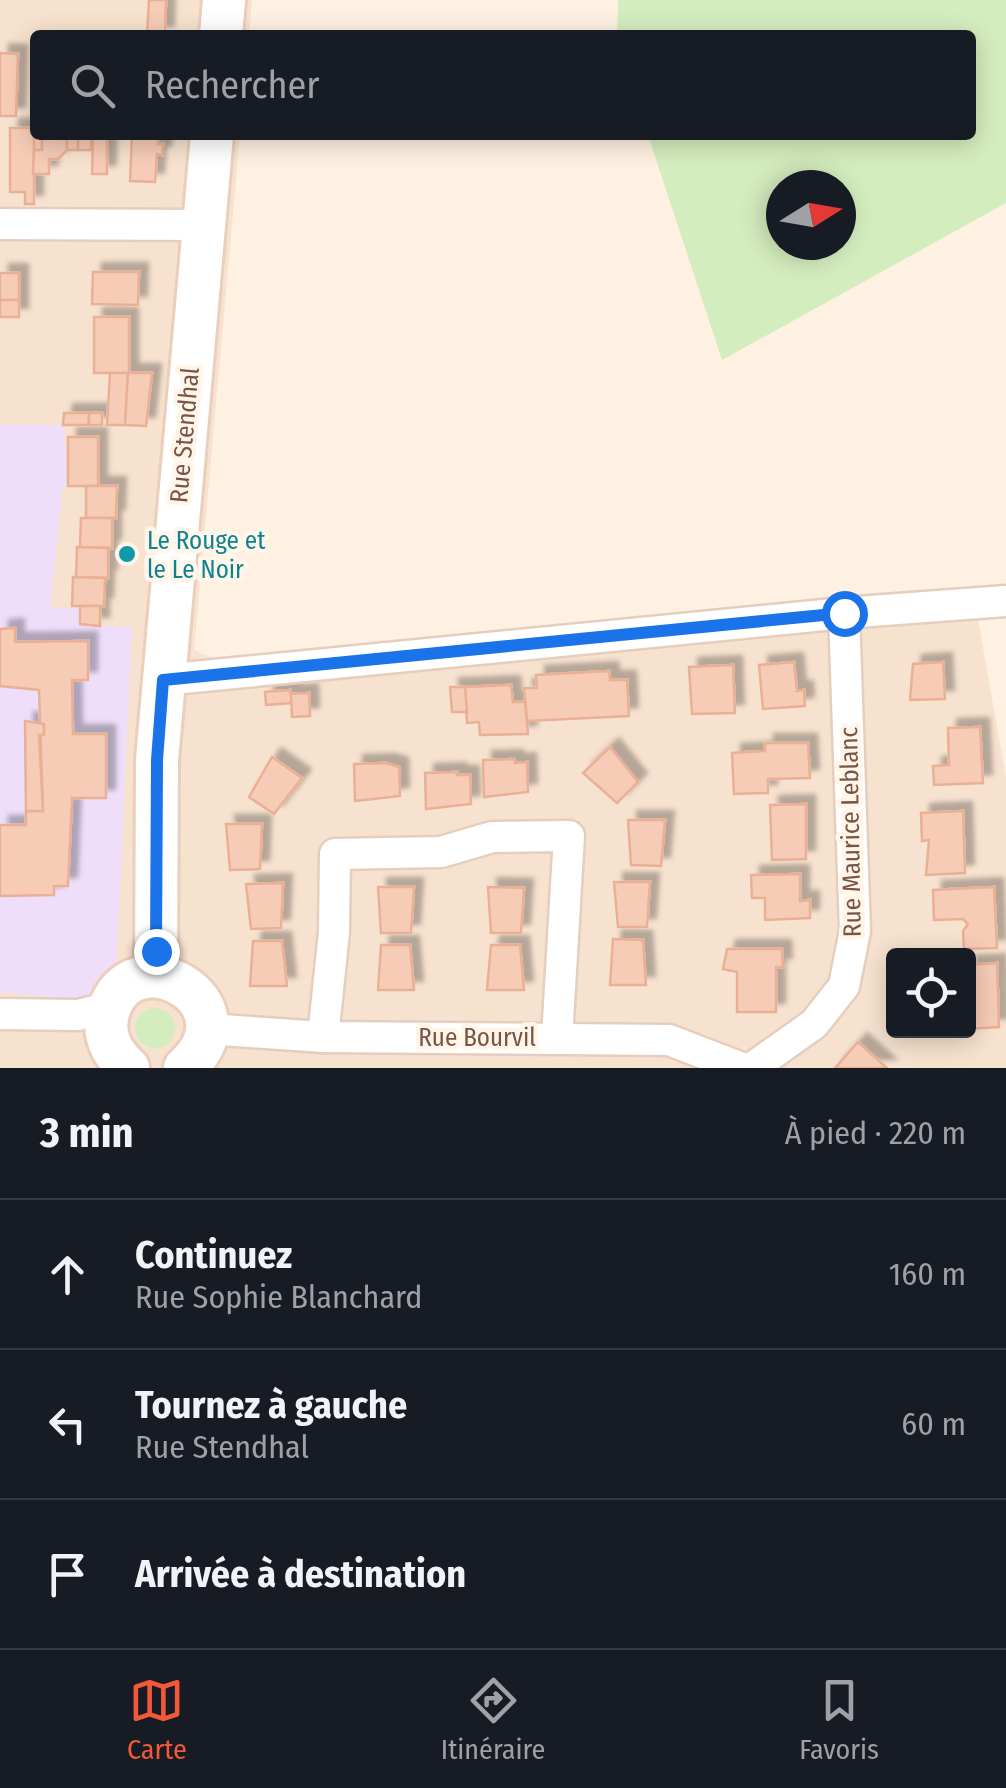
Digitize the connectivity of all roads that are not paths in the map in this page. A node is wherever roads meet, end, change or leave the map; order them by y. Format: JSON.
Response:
{"nodes":[{"id":1,"x":224,"y":0,"type":"edge"},
{"id":2,"x":221,"y":30,"type":"edge"},
{"id":3,"x":212,"y":140,"type":"edge"},
{"id":4,"x":0,"y":224,"type":"edge"},
{"id":5,"x":203,"y":225,"type":"junction"},
{"id":6,"x":1006,"y":602,"type":"edge"},
{"id":7,"x":844,"y":613,"type":"junction"},
{"id":8,"x":163,"y":680,"type":"junction"},
{"id":9,"x":156,"y":976,"type":"junction"},
{"id":10,"x":0,"y":1014,"type":"edge"},
{"id":11,"x":207,"y":1029,"type":"junction"},
{"id":12,"x":323,"y":1037,"type":"junction"},
{"id":13,"x":557,"y":1038,"type":"junction"},
{"id":14,"x":116,"y":1040,"type":"edge"},
{"id":15,"x":186,"y":1068,"type":"edge"},
{"id":16,"x":742,"y":1068,"type":"edge"},
{"id":17,"x":752,"y":1068,"type":"edge"}],
"edges":[{"from":1,"to":2,"type":"street"},
{"from":3,"to":5,"type":"street","name":"Rue Stendhal"},
{"from":4,"to":5,"type":"street"},
{"from":5,"to":8,"type":"street","name":"Rue Stendhal"},
{"from":6,"to":7,"type":"street"},
{"from":7,"to":8,"type":"street"},
{"from":7,"to":17,"type":"street","name":"Rue Maurice Leblanc"},
{"from":8,"to":9,"type":"street","name":"Rue Stendhal"},
{"from":9,"to":11,"type":"street"},
{"from":9,"to":14,"type":"street"},
{"from":10,"to":14,"type":"street"},
{"from":11,"to":12,"type":"street","name":"Rue Bourvil"},
{"from":11,"to":15,"type":"street"},
{"from":12,"to":13,"type":"street","name":"Rue Bourvil"},
{"from":12,"to":13,"type":"street"},
{"from":13,"to":16,"type":"street","name":"Rue Bourvil"}]}
